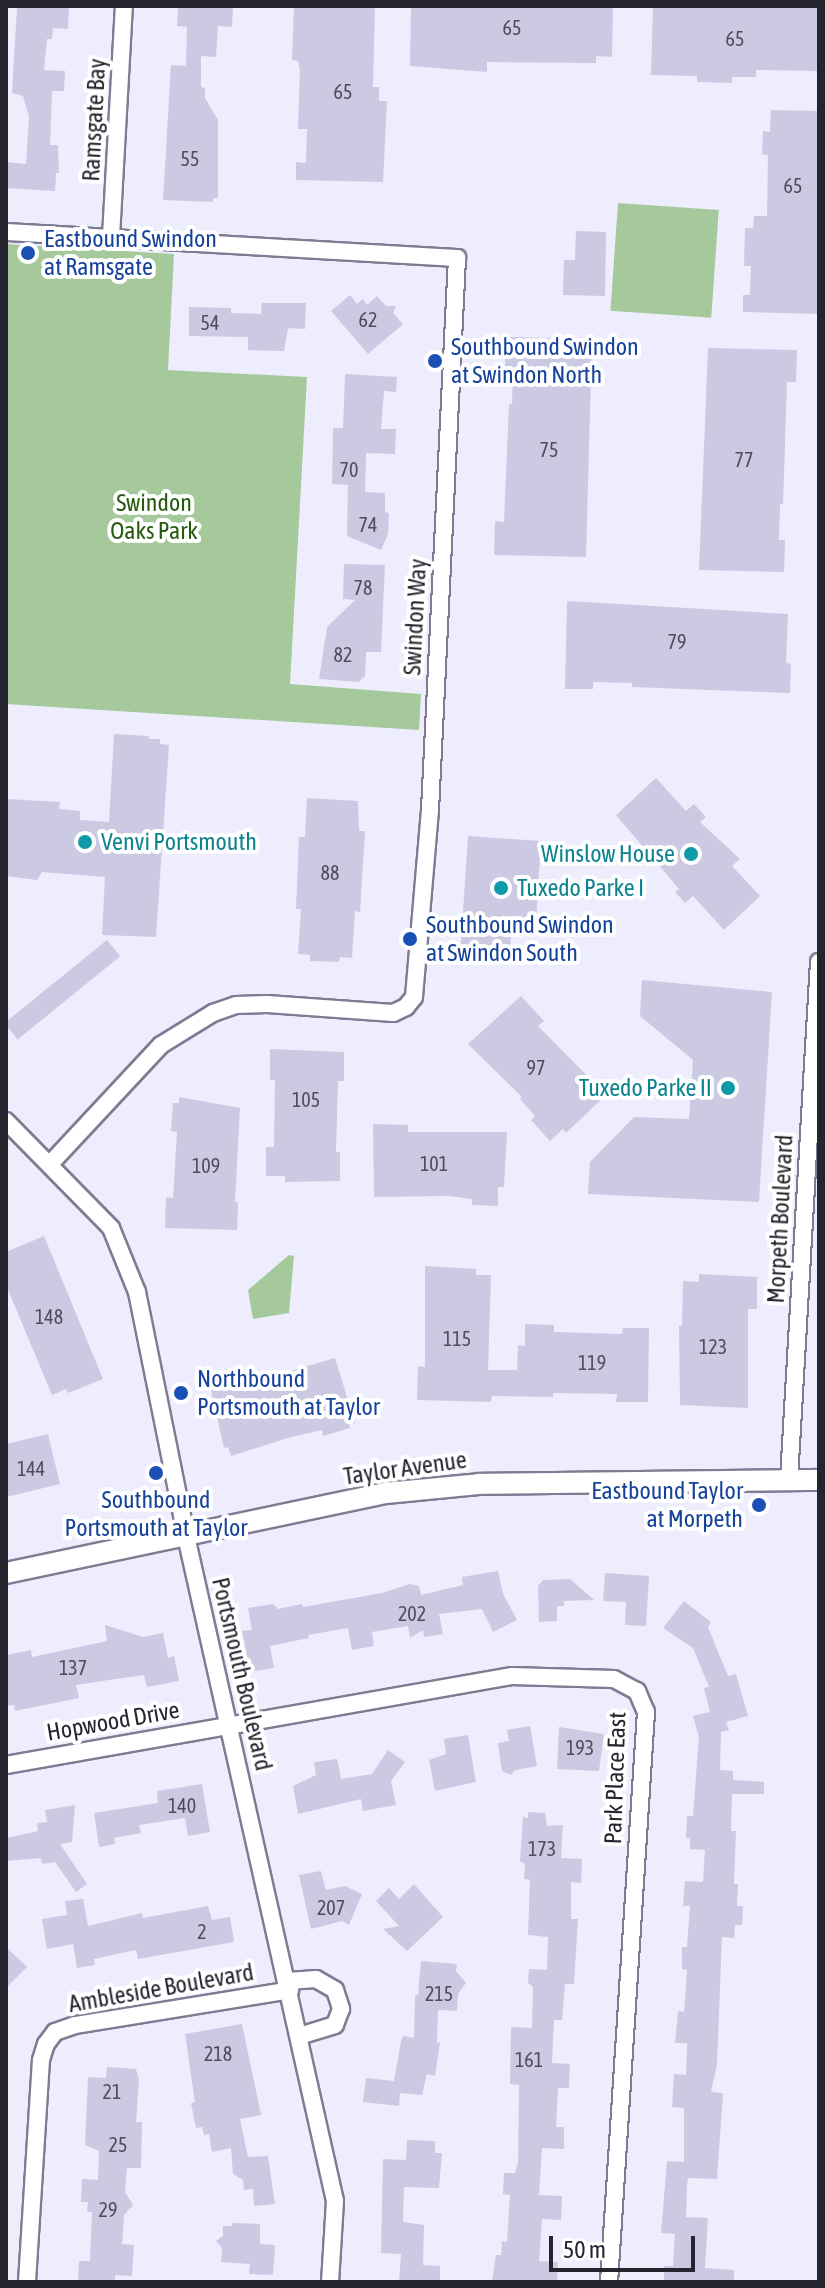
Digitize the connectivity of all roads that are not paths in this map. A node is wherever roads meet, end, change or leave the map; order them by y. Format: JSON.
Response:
{"nodes":[{"id":1,"x":124,"y":6,"type":"edge"},
{"id":2,"x":6,"y":232,"type":"edge"},
{"id":3,"x":111,"y":237,"type":"junction"},
{"id":4,"x":819,"y":962,"type":"edge"},
{"id":5,"x":6,"y":1121,"type":"edge"},
{"id":6,"x":51,"y":1163,"type":"junction"},
{"id":7,"x":789,"y":1479,"type":"junction"},
{"id":8,"x":819,"y":1480,"type":"edge"},
{"id":9,"x":186,"y":1536,"type":"junction"},
{"id":10,"x":6,"y":1573,"type":"edge"},
{"id":11,"x":229,"y":1725,"type":"junction"},
{"id":12,"x":6,"y":1765,"type":"edge"},
{"id":13,"x":289,"y":1986,"type":"junction"},
{"id":14,"x":300,"y":2036,"type":"junction"},
{"id":15,"x":27,"y":2282,"type":"edge"},
{"id":16,"x":330,"y":2282,"type":"edge"},
{"id":17,"x":609,"y":2282,"type":"edge"}],
"edges":[{"from":1,"to":3,"type":"street","name":"Ramsgate Bay"},
{"from":2,"to":3,"type":"street","name":"Swindon Way"},
{"from":3,"to":6,"type":"street","name":"Swindon Way"},
{"from":4,"to":7,"type":"street","name":"Morpeth Boulevard"},
{"from":5,"to":6,"type":"street","name":"Portsmouth Boulevard"},
{"from":6,"to":9,"type":"street","name":"Portsmouth Boulevard"},
{"from":7,"to":8,"type":"street","name":"Taylor Avenue"},
{"from":7,"to":9,"type":"street","name":"Taylor Avenue"},
{"from":9,"to":10,"type":"street","name":"Taylor Avenue"},
{"from":9,"to":11,"type":"street","name":"Portsmouth Boulevard"},
{"from":11,"to":12,"type":"street","name":"Hopwood Drive"},
{"from":11,"to":13,"type":"street","name":"Portsmouth Boulevard"},
{"from":11,"to":17,"type":"street","name":"Park Place East"},
{"from":13,"to":14,"type":"street","name":"Portsmouth Boulevard"},
{"from":13,"to":14,"type":"street"},
{"from":13,"to":15,"type":"street","name":"Ambleside Boulevard"},
{"from":14,"to":16,"type":"street","name":"Portsmouth Boulevard"}]}
